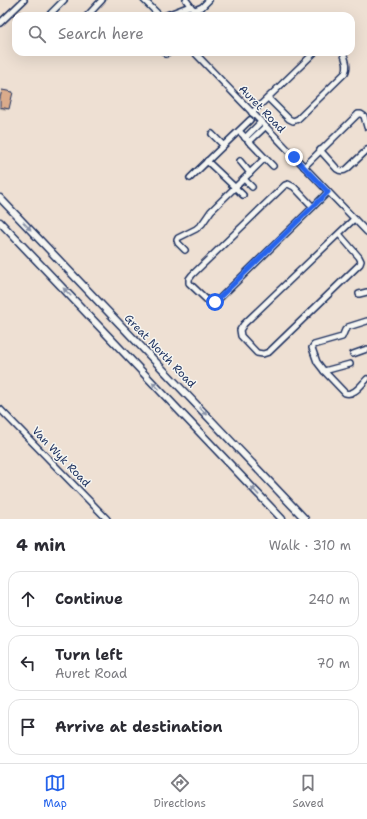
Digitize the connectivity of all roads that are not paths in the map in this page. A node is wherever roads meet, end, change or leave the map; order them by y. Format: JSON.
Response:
{"nodes":[{"id":1,"x":24,"y":0,"type":"edge"},
{"id":2,"x":64,"y":0,"type":"edge"},
{"id":3,"x":102,"y":0,"type":"edge"},
{"id":4,"x":144,"y":0,"type":"edge"},
{"id":5,"x":186,"y":0,"type":"edge"},
{"id":6,"x":209,"y":0,"type":"edge"},
{"id":7,"x":190,"y":6,"type":"junction"},
{"id":8,"x":195,"y":10,"type":"joint"},
{"id":9,"x":52,"y":12,"type":"edge"},
{"id":10,"x":91,"y":12,"type":"edge"},
{"id":11,"x":156,"y":12,"type":"edge"},
{"id":12,"x":174,"y":12,"type":"edge"},
{"id":13,"x":0,"y":23,"type":"edge"},
{"id":14,"x":198,"y":56,"type":"edge"},
{"id":15,"x":311,"y":56,"type":"edge"},
{"id":16,"x":344,"y":56,"type":"edge"},
{"id":17,"x":268,"y":98,"type":"junction"},
{"id":18,"x":252,"y":113,"type":"junction"},
{"id":19,"x":250,"y":120,"type":"dead end"},
{"id":20,"x":261,"y":122,"type":"junction"},
{"id":21,"x":265,"y":127,"type":"junction"},
{"id":22,"x":367,"y":127,"type":"edge"},
{"id":23,"x":239,"y":131,"type":"junction"},
{"id":24,"x":212,"y":134,"type":"dead end"},
{"id":25,"x":247,"y":140,"type":"junction"},
{"id":26,"x":223,"y":145,"type":"junction"},
{"id":27,"x":320,"y":150,"type":"junction"},
{"id":28,"x":367,"y":150,"type":"edge"},
{"id":29,"x":265,"y":158,"type":"junction"},
{"id":30,"x":207,"y":160,"type":"junction"},
{"id":31,"x":240,"y":161,"type":"dead end"},
{"id":32,"x":273,"y":166,"type":"dead end"},
{"id":33,"x":304,"y":166,"type":"junction"},
{"id":34,"x":250,"y":173,"type":"junction"},
{"id":35,"x":190,"y":178,"type":"dead end"},
{"id":36,"x":244,"y":179,"type":"junction"},
{"id":37,"x":235,"y":187,"type":"junction"},
{"id":38,"x":252,"y":188,"type":"dead end"},
{"id":39,"x":328,"y":192,"type":"junction"},
{"id":40,"x":243,"y":195,"type":"dead end"},
{"id":41,"x":0,"y":198,"type":"edge"},
{"id":42,"x":313,"y":207,"type":"junction"},
{"id":43,"x":354,"y":219,"type":"junction"},
{"id":44,"x":0,"y":222,"type":"edge"},
{"id":45,"x":367,"y":232,"type":"edge"},
{"id":46,"x":339,"y":234,"type":"junction"},
{"id":47,"x":185,"y":250,"type":"dead end"},
{"id":48,"x":367,"y":292,"type":"edge"},
{"id":49,"x":359,"y":294,"type":"dead end"},
{"id":50,"x":367,"y":321,"type":"edge"},
{"id":51,"x":367,"y":349,"type":"edge"},
{"id":52,"x":353,"y":354,"type":"dead end"},
{"id":53,"x":350,"y":364,"type":"dead end"},
{"id":54,"x":324,"y":371,"type":"junction"},
{"id":55,"x":367,"y":379,"type":"edge"},
{"id":56,"x":0,"y":409,"type":"edge"},
{"id":57,"x":107,"y":519,"type":"edge"},
{"id":58,"x":282,"y":519,"type":"edge"},
{"id":59,"x":305,"y":519,"type":"edge"}],
"edges":[{"from":1,"to":13,"type":"street"},
{"from":2,"to":9,"type":"street"},
{"from":3,"to":10,"type":"street"},
{"from":4,"to":11,"type":"street"},
{"from":5,"to":7,"type":"street"},
{"from":6,"to":8,"type":"street"},
{"from":7,"to":8,"type":"street"},
{"from":7,"to":12,"type":"street"},
{"from":14,"to":18,"type":"street","name":"Auret Road"},
{"from":15,"to":17,"type":"street"},
{"from":16,"to":17,"type":"street"},
{"from":17,"to":18,"type":"street"},
{"from":18,"to":20,"type":"street","name":"Auret Road"},
{"from":19,"to":23,"type":"street"},
{"from":20,"to":21,"type":"street","name":"Auret Road"},
{"from":20,"to":25,"type":"street"},
{"from":21,"to":25,"type":"street"},
{"from":21,"to":33,"type":"street","name":"Auret Road"},
{"from":22,"to":27,"type":"street"},
{"from":23,"to":25,"type":"street"},
{"from":23,"to":26,"type":"street"},
{"from":24,"to":26,"type":"street"},
{"from":25,"to":29,"type":"street"},
{"from":26,"to":30,"type":"street"},
{"from":27,"to":28,"type":"street"},
{"from":27,"to":33,"type":"street"},
{"from":29,"to":32,"type":"street"},
{"from":29,"to":34,"type":"street"},
{"from":30,"to":35,"type":"street"},
{"from":30,"to":37,"type":"street"},
{"from":31,"to":34,"type":"street"},
{"from":33,"to":39,"type":"street","name":"Auret Road"},
{"from":34,"to":36,"type":"street"},
{"from":36,"to":37,"type":"street"},
{"from":36,"to":38,"type":"street"},
{"from":37,"to":40,"type":"street"},
{"from":37,"to":47,"type":"street"},
{"from":39,"to":42,"type":"street"},
{"from":39,"to":43,"type":"street","name":"Auret Road"},
{"from":41,"to":59,"type":"main road","name":"Great North Road","one_way":true},
{"from":42,"to":42,"type":"street"},
{"from":43,"to":45,"type":"street","name":"Auret Road"},
{"from":43,"to":46,"type":"street"},
{"from":58,"to":44,"type":"main road","one_way":true},
{"from":46,"to":46,"type":"street"},
{"from":48,"to":49,"type":"street"},
{"from":50,"to":54,"type":"street"},
{"from":51,"to":52,"type":"street"},
{"from":53,"to":54,"type":"street"},
{"from":54,"to":55,"type":"street"},
{"from":56,"to":57,"type":"street","name":"Van Wyk Road"}]}
